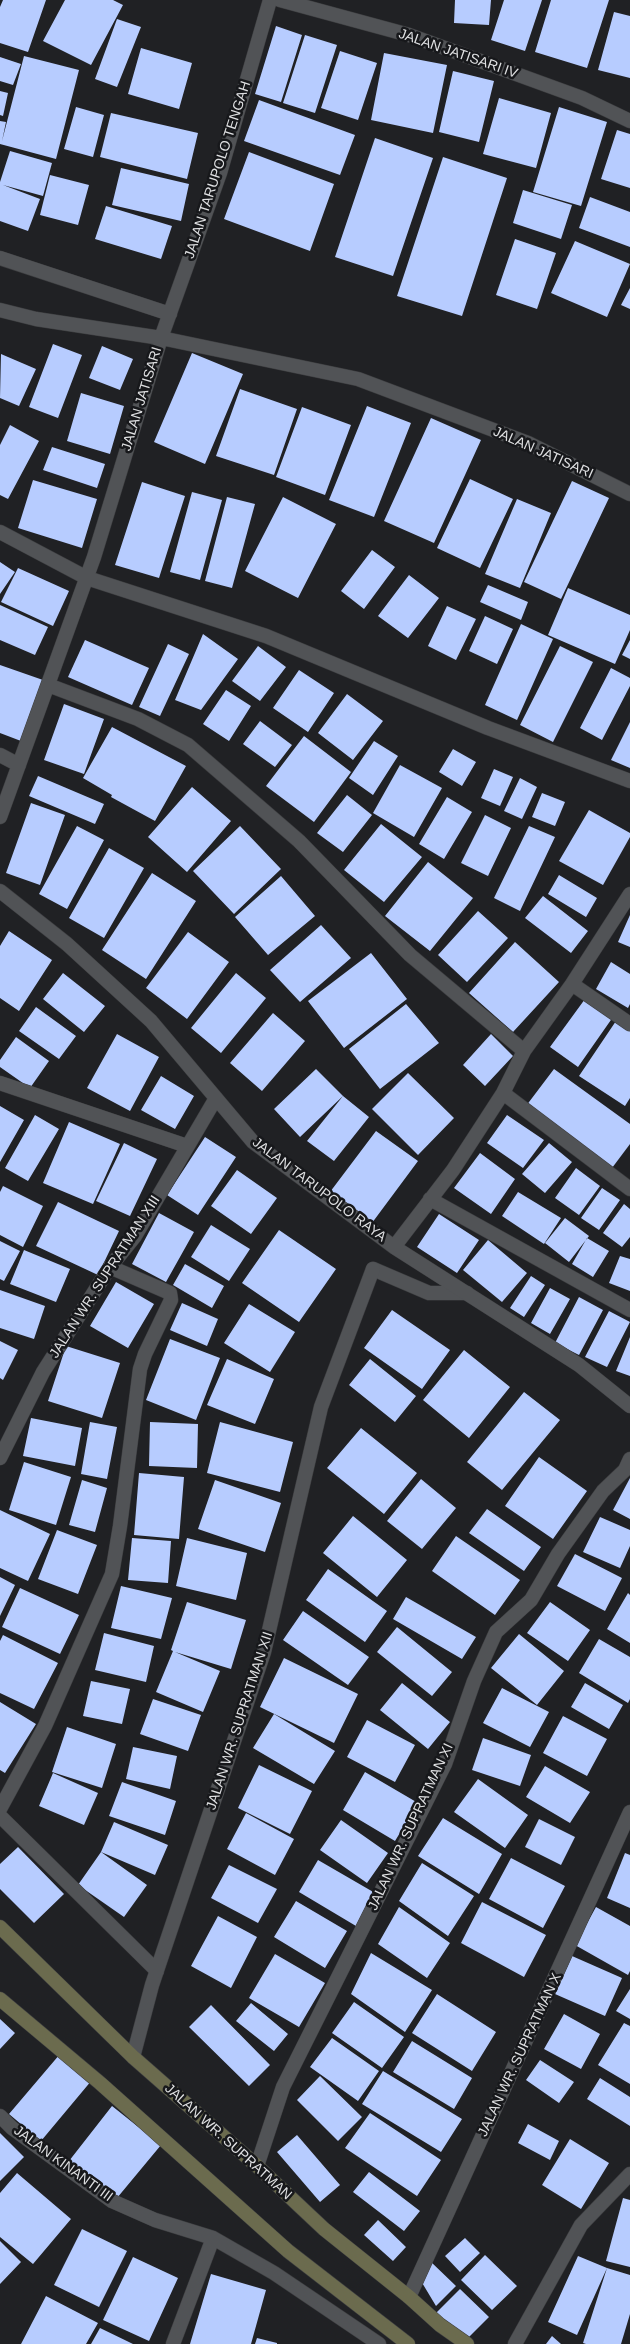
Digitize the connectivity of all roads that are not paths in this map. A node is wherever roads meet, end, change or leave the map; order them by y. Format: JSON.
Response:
{"nodes":[{"id":1,"x":270,"y":0,"type":"edge"},
{"id":2,"x":280,"y":0,"type":"edge"},
{"id":3,"x":630,"y":121,"type":"edge"},
{"id":4,"x":0,"y":258,"type":"edge"},
{"id":5,"x":0,"y":310,"type":"edge"},
{"id":6,"x":170,"y":314,"type":"junction"},
{"id":7,"x":161,"y":338,"type":"junction"},
{"id":8,"x":630,"y":494,"type":"edge"},
{"id":9,"x":0,"y":532,"type":"edge"},
{"id":10,"x":87,"y":578,"type":"junction"},
{"id":11,"x":48,"y":685,"type":"junction"},
{"id":12,"x":0,"y":755,"type":"edge"},
{"id":13,"x":19,"y":764,"type":"junction"},
{"id":14,"x":630,"y":781,"type":"edge"},
{"id":15,"x":0,"y":817,"type":"edge"},
{"id":16,"x":0,"y":891,"type":"edge"},
{"id":17,"x":630,"y":894,"type":"edge"},
{"id":18,"x":572,"y":984,"type":"junction"},
{"id":19,"x":630,"y":1024,"type":"edge"},
{"id":20,"x":524,"y":1051,"type":"junction"},
{"id":21,"x":0,"y":1082,"type":"edge"},
{"id":22,"x":503,"y":1093,"type":"junction"},
{"id":23,"x":216,"y":1098,"type":"junction"},
{"id":24,"x":187,"y":1146,"type":"junction"},
{"id":25,"x":630,"y":1188,"type":"edge"},
{"id":26,"x":430,"y":1199,"type":"junction"},
{"id":27,"x":394,"y":1247,"type":"junction"},
{"id":28,"x":110,"y":1266,"type":"junction"},
{"id":29,"x":467,"y":1293,"type":"junction"},
{"id":30,"x":630,"y":1310,"type":"edge"},
{"id":31,"x":630,"y":1406,"type":"edge"},
{"id":32,"x":0,"y":1458,"type":"edge"},
{"id":33,"x":630,"y":1459,"type":"edge"},
{"id":34,"x":0,"y":1809,"type":"edge"},
{"id":35,"x":630,"y":1812,"type":"edge"},
{"id":36,"x":0,"y":1816,"type":"edge"},
{"id":37,"x":0,"y":1927,"type":"edge"},
{"id":38,"x":157,"y":1971,"type":"junction"},
{"id":39,"x":0,"y":1999,"type":"edge"},
{"id":40,"x":132,"y":2057,"type":"junction"},
{"id":41,"x":0,"y":2116,"type":"edge"},
{"id":42,"x":257,"y":2166,"type":"junction"},
{"id":43,"x":630,"y":2174,"type":"edge"},
{"id":44,"x":213,"y":2238,"type":"junction"},
{"id":45,"x":409,"y":2297,"type":"junction"},
{"id":46,"x":173,"y":2344,"type":"edge"},
{"id":47,"x":379,"y":2344,"type":"edge"},
{"id":48,"x":408,"y":2344,"type":"edge"},
{"id":49,"x":467,"y":2344,"type":"edge"},
{"id":50,"x":515,"y":2344,"type":"edge"}],
"edges":[{"from":1,"to":6,"type":"street","name":"JALAN TARUPOLO TENGAH"},
{"from":2,"to":3,"type":"street","name":"JALAN JATISARI IV"},
{"from":4,"to":6,"type":"street"},
{"from":5,"to":7,"type":"street"},
{"from":6,"to":7,"type":"street","name":"JALAN TARUPOLO TENGAH"},
{"from":7,"to":8,"type":"street","name":"JALAN JATISARI"},
{"from":7,"to":10,"type":"street","name":"JALAN JATISARI"},
{"from":9,"to":10,"type":"street"},
{"from":10,"to":11,"type":"street","name":"JALAN JATISARI"},
{"from":10,"to":14,"type":"street"},
{"from":11,"to":13,"type":"street","name":"JALAN JATISARI"},
{"from":11,"to":20,"type":"street"},
{"from":12,"to":13,"type":"street"},
{"from":13,"to":15,"type":"street","name":"JALAN JATISARI"},
{"from":16,"to":23,"type":"street","name":"JALAN TARUPOLO RAYA"},
{"from":17,"to":18,"type":"street"},
{"from":18,"to":19,"type":"street"},
{"from":18,"to":20,"type":"street"},
{"from":20,"to":22,"type":"street"},
{"from":21,"to":24,"type":"street"},
{"from":22,"to":25,"type":"street"},
{"from":22,"to":26,"type":"street"},
{"from":23,"to":24,"type":"street","name":"JALAN WR. SUPRATMAN XIII"},
{"from":23,"to":27,"type":"street","name":"JALAN TARUPOLO RAYA"},
{"from":24,"to":28,"type":"street","name":"JALAN WR. SUPRATMAN XIII"},
{"from":26,"to":27,"type":"street"},
{"from":26,"to":30,"type":"street"},
{"from":27,"to":29,"type":"street","name":"JALAN TARUPOLO RAYA"},
{"from":28,"to":32,"type":"street","name":"JALAN WR. SUPRATMAN XIII"},
{"from":28,"to":34,"type":"street"},
{"from":29,"to":31,"type":"street","name":"JALAN TARUPOLO RAYA"},
{"from":29,"to":38,"type":"street","name":"JALAN WR. SUPRATMAN XII"},
{"from":33,"to":42,"type":"street","name":"JALAN WR. SUPRATMAN XI"},
{"from":35,"to":45,"type":"street","name":"JALAN WR. SUPRATMAN X"},
{"from":36,"to":38,"type":"street"},
{"from":37,"to":40,"type":"main road","name":"JALAN WR. SUPRATMAN"},
{"from":38,"to":40,"type":"street","name":"JALAN WR. SUPRATMAN XII"},
{"from":39,"to":48,"type":"main road"},
{"from":40,"to":42,"type":"main road","name":"JALAN WR. SUPRATMAN"},
{"from":41,"to":44,"type":"street","name":"JALAN KINANTI III"},
{"from":42,"to":45,"type":"main road","name":"JALAN WR. SUPRATMAN"},
{"from":43,"to":50,"type":"street"},
{"from":44,"to":46,"type":"street"},
{"from":44,"to":47,"type":"street","name":"JALAN KINANTI III"},
{"from":45,"to":49,"type":"main road","name":"JALAN WR. SUPRATMAN"}]}
